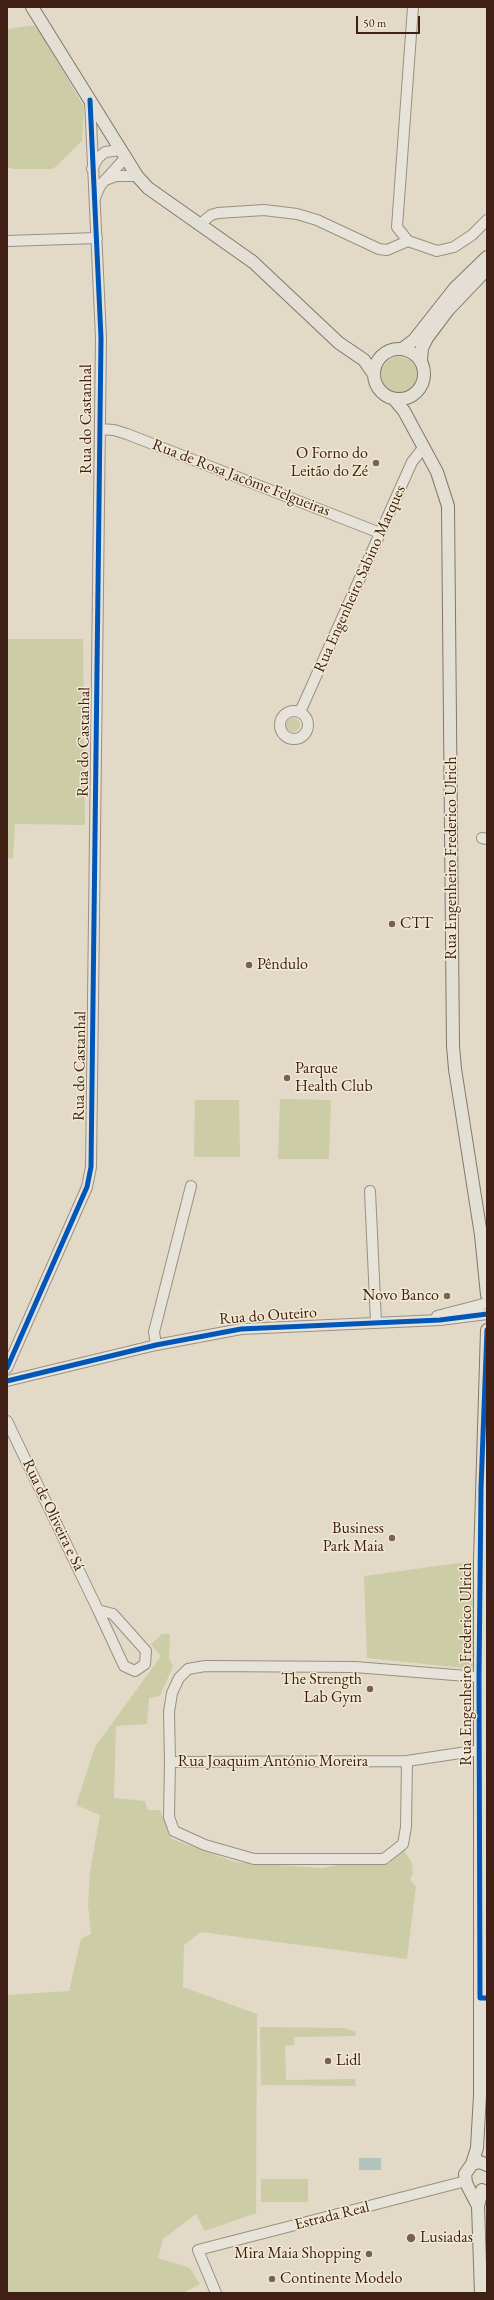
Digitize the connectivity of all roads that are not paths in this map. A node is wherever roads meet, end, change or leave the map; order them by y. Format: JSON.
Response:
{"nodes":[{"id":1,"x":32,"y":7,"type":"edge"},
{"id":2,"x":413,"y":7,"type":"edge"},
{"id":3,"x":90,"y":100,"type":"junction"},
{"id":4,"x":124,"y":153,"type":"junction"},
{"id":5,"x":92,"y":169,"type":"junction"},
{"id":6,"x":137,"y":176,"type":"junction"},
{"id":7,"x":105,"y":180,"type":"junction"},
{"id":8,"x":95,"y":198,"type":"junction"},
{"id":9,"x":487,"y":220,"type":"edge"},
{"id":10,"x":199,"y":225,"type":"junction"},
{"id":11,"x":97,"y":238,"type":"junction"},
{"id":12,"x":7,"y":241,"type":"edge"},
{"id":13,"x":408,"y":241,"type":"junction"},
{"id":14,"x":487,"y":256,"type":"edge"},
{"id":15,"x":487,"y":269,"type":"edge"},
{"id":16,"x":402,"y":349,"type":"junction"},
{"id":17,"x":356,"y":354,"type":"junction"},
{"id":18,"x":380,"y":357,"type":"junction"},
{"id":19,"x":421,"y":361,"type":"junction"},
{"id":20,"x":374,"y":373,"type":"junction"},
{"id":21,"x":419,"y":390,"type":"junction"},
{"id":22,"x":394,"y":399,"type":"junction"},
{"id":23,"x":411,"y":426,"type":"junction"},
{"id":24,"x":100,"y":429,"type":"junction"},
{"id":25,"x":423,"y":448,"type":"junction"},
{"id":26,"x":380,"y":533,"type":"junction"},
{"id":27,"x":300,"y":712,"type":"dead end"},
{"id":28,"x":191,"y":1186,"type":"dead end"},
{"id":29,"x":370,"y":1191,"type":"dead end"},
{"id":30,"x":486,"y":1280,"type":"edge"},
{"id":31,"x":487,"y":1295,"type":"edge"},
{"id":32,"x":487,"y":1302,"type":"edge"},
{"id":33,"x":487,"y":1314,"type":"edge"},
{"id":34,"x":425,"y":1320,"type":"junction"},
{"id":35,"x":376,"y":1322,"type":"junction"},
{"id":36,"x":487,"y":1330,"type":"edge"},
{"id":37,"x":156,"y":1345,"type":"junction"},
{"id":38,"x":7,"y":1368,"type":"edge"},
{"id":39,"x":7,"y":1381,"type":"edge"},
{"id":40,"x":7,"y":1421,"type":"edge"},
{"id":41,"x":484,"y":1488,"type":"edge"},
{"id":42,"x":483,"y":1561,"type":"edge"},
{"id":43,"x":98,"y":1610,"type":"junction"},
{"id":44,"x":483,"y":1644,"type":"edge"},
{"id":45,"x":479,"y":1677,"type":"junction"},
{"id":46,"x":480,"y":1750,"type":"junction"},
{"id":47,"x":407,"y":1761,"type":"junction"},
{"id":48,"x":170,"y":1762,"type":"junction"},
{"id":49,"x":484,"y":1998,"type":"edge"},
{"id":50,"x":481,"y":2164,"type":"edge"},
{"id":51,"x":467,"y":2184,"type":"junction"},
{"id":52,"x":485,"y":2188,"type":"edge"},
{"id":53,"x":478,"y":2206,"type":"junction"},
{"id":54,"x":216,"y":2293,"type":"edge"},
{"id":55,"x":481,"y":2293,"type":"edge"}],
"edges":[{"from":1,"to":3,"type":"main road"},
{"from":2,"to":13,"type":"street"},
{"from":3,"to":4,"type":"main road"},
{"from":3,"to":5,"type":"street","name":"Rua do Castanhal"},
{"from":4,"to":5,"type":"street"},
{"from":4,"to":6,"type":"main road"},
{"from":4,"to":7,"type":"street"},
{"from":5,"to":8,"type":"street","name":"Rua do Castanhal"},
{"from":6,"to":7,"type":"street"},
{"from":6,"to":10,"type":"main road"},
{"from":7,"to":8,"type":"street"},
{"from":8,"to":11,"type":"street","name":"Rua do Castanhal"},
{"from":9,"to":13,"type":"street"},
{"from":10,"to":13,"type":"street"},
{"from":10,"to":17,"type":"main road"},
{"from":11,"to":12,"type":"street"},
{"from":11,"to":24,"type":"street","name":"Rua do Castanhal"},
{"from":14,"to":16,"type":"main road"},
{"from":15,"to":19,"type":"main road"},
{"from":16,"to":18,"type":"main road"},
{"from":16,"to":19,"type":"main road"},
{"from":17,"to":18,"type":"main road"},
{"from":17,"to":20,"type":"main road"},
{"from":18,"to":20,"type":"main road"},
{"from":19,"to":21,"type":"main road"},
{"from":20,"to":22,"type":"main road"},
{"from":21,"to":22,"type":"main road"},
{"from":21,"to":23,"type":"main road","name":"Rua Engenheiro Frederico Ulrich"},
{"from":22,"to":23,"type":"main road","name":"Rua Engenheiro Frederico Ulrich"},
{"from":23,"to":25,"type":"main road","name":"Rua Engenheiro Frederico Ulrich"},
{"from":24,"to":26,"type":"street","name":"Rua de Rosa Jacôme Felgueiras"},
{"from":24,"to":38,"type":"street","name":"Rua do Castanhal"},
{"from":25,"to":26,"type":"street","name":"Rua Engenheiro Sabino Marques"},
{"from":25,"to":30,"type":"main road","name":"Rua Engenheiro Frederico Ulrich"},
{"from":26,"to":27,"type":"street","name":"Rua Engenheiro Sabino Marques"},
{"from":28,"to":37,"type":"street"},
{"from":29,"to":35,"type":"street"},
{"from":30,"to":31,"type":"main road","name":"Rua Engenheiro Frederico Ulrich"},
{"from":32,"to":34,"type":"street","name":"Rua do Outeiro"},
{"from":33,"to":34,"type":"street","name":"Rua do Outeiro"},
{"from":34,"to":35,"type":"street","name":"Rua do Outeiro"},
{"from":35,"to":37,"type":"street","name":"Rua do Outeiro"},
{"from":36,"to":41,"type":"main road","name":"Rua Engenheiro Frederico Ulrich"},
{"from":37,"to":39,"type":"street","name":"Rua do Outeiro"},
{"from":40,"to":43,"type":"street","name":"Rua de Oliveira e Sá"},
{"from":41,"to":42,"type":"main road","name":"Rua Engenheiro Frederico Ulrich"},
{"from":42,"to":44,"type":"main road","name":"Rua Engenheiro Frederico Ulrich"},
{"from":43,"to":43,"type":"street","name":"Rua de Oliveira e Sá"},
{"from":44,"to":45,"type":"main road","name":"Rua Engenheiro Frederico Ulrich"},
{"from":45,"to":46,"type":"main road","name":"Rua Engenheiro Frederico Ulrich"},
{"from":45,"to":48,"type":"street","name":"Rua Joaquim António Moreira"},
{"from":46,"to":47,"type":"street","name":"Rua Joaquim António Moreira"},
{"from":46,"to":49,"type":"main road","name":"Rua Engenheiro Frederico Ulrich"},
{"from":47,"to":48,"type":"street","name":"Rua Joaquim António Moreira"},
{"from":47,"to":48,"type":"street"},
{"from":49,"to":50,"type":"main road","name":"Rua Engenheiro Frederico Ulrich"},
{"from":50,"to":51,"type":"main road","name":"Rua Engenheiro Frederico Ulrich"},
{"from":51,"to":52,"type":"main road"},
{"from":51,"to":53,"type":"main road"},
{"from":51,"to":54,"type":"street","name":"Estrada Real"},
{"from":52,"to":53,"type":"main road"},
{"from":53,"to":55,"type":"main road"}]}
